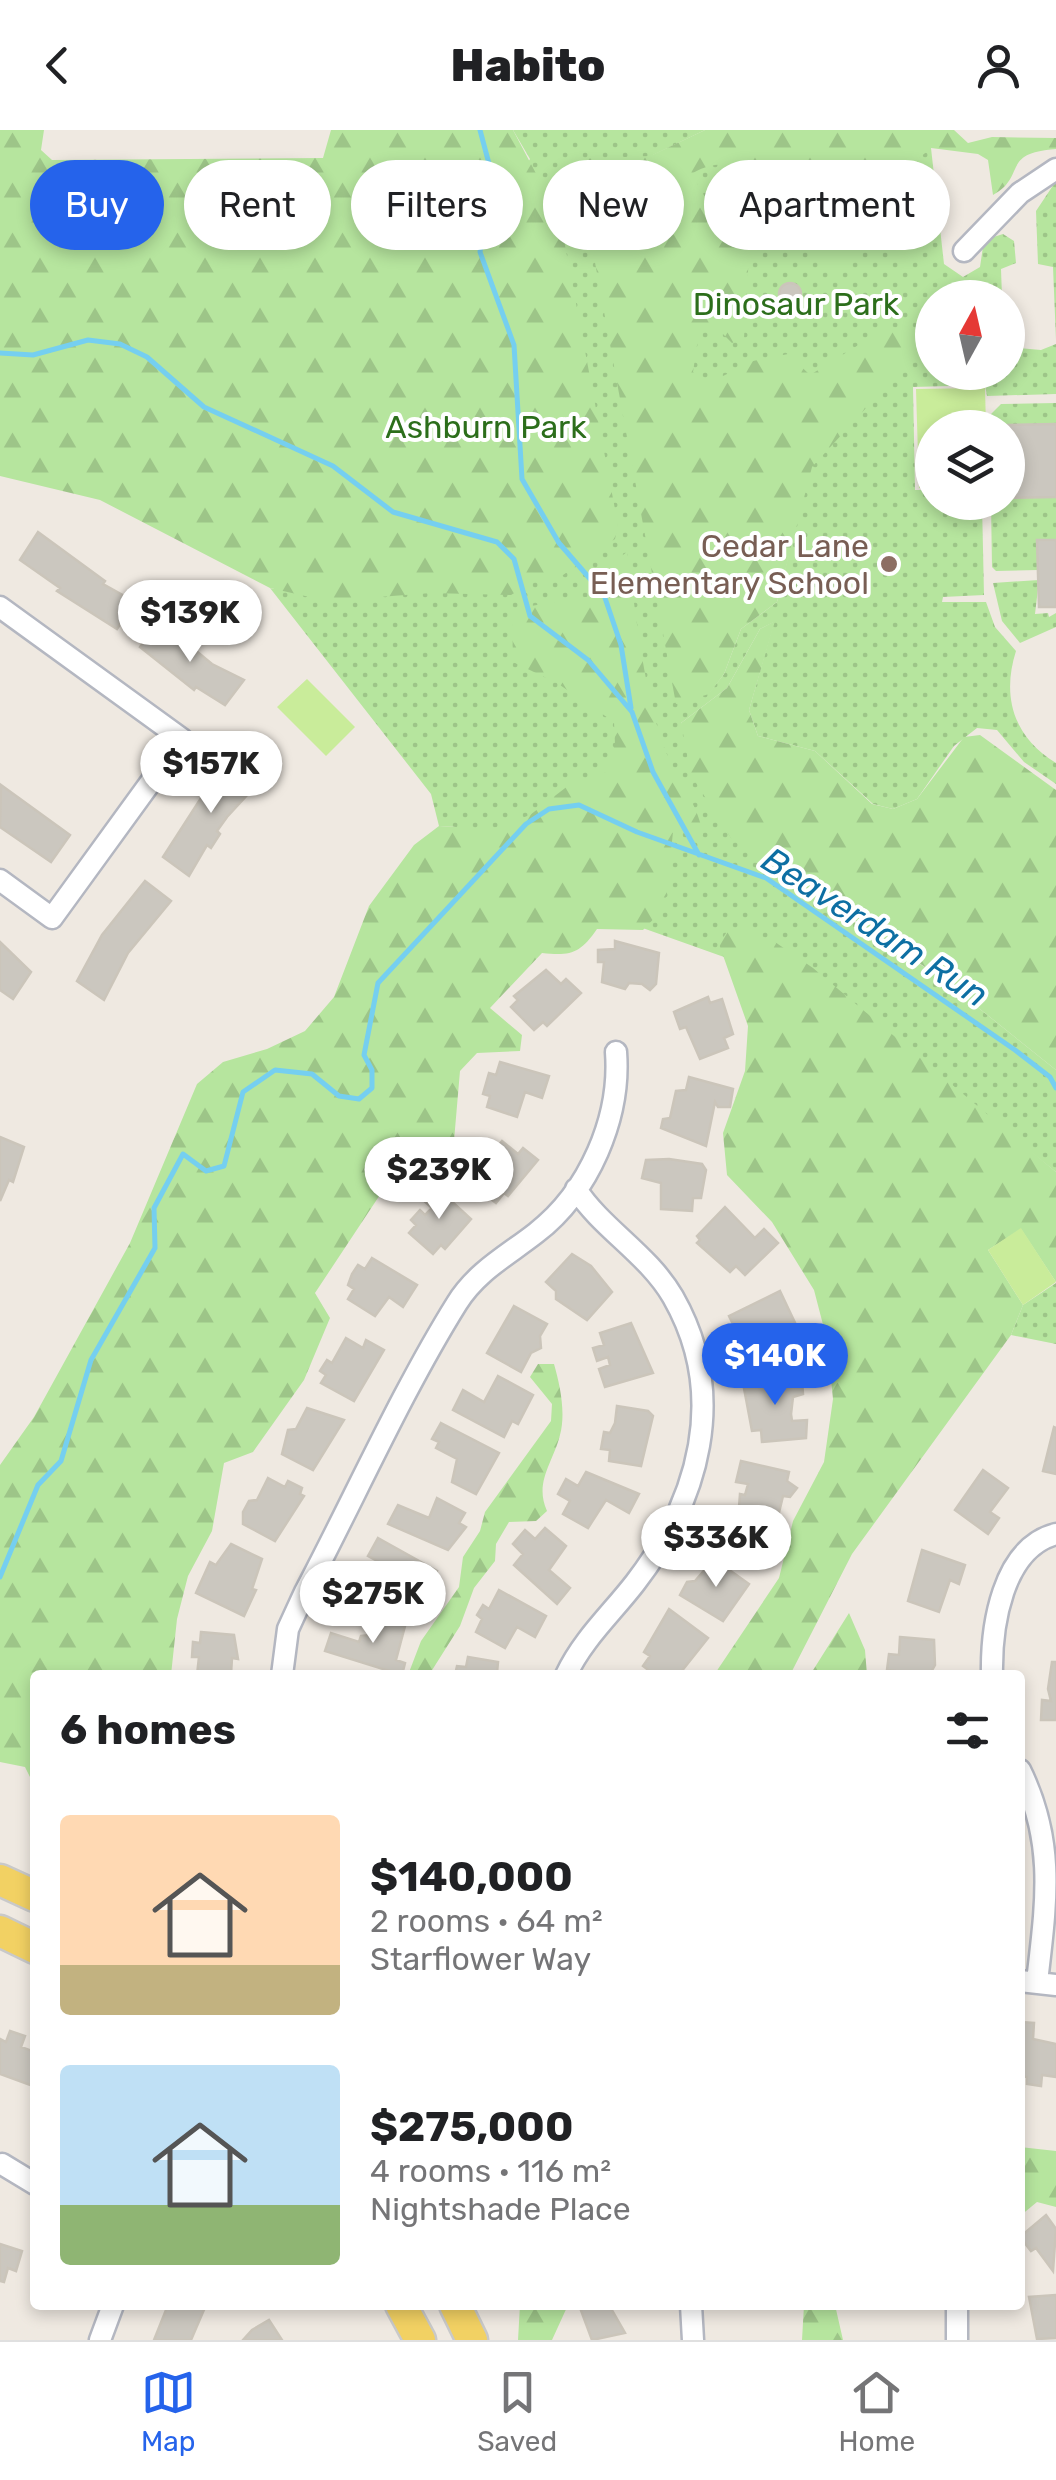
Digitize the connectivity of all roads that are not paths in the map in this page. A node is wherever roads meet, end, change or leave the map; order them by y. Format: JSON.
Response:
{"nodes":[{"id":1,"x":1056,"y":169,"type":"edge"},
{"id":2,"x":964,"y":251,"type":"dead end"},
{"id":3,"x":0,"y":607,"type":"edge"},
{"id":4,"x":0,"y":880,"type":"edge"},
{"id":5,"x":616,"y":1052,"type":"dead end"},
{"id":6,"x":576,"y":1189,"type":"junction"},
{"id":7,"x":1056,"y":1534,"type":"edge"},
{"id":8,"x":283,"y":1670,"type":"edge"},
{"id":9,"x":568,"y":1670,"type":"edge"},
{"id":10,"x":992,"y":1670,"type":"edge"},
{"id":11,"x":1025,"y":1780,"type":"edge"},
{"id":12,"x":0,"y":1880,"type":"edge"},
{"id":13,"x":30,"y":1894,"type":"edge"},
{"id":14,"x":0,"y":1931,"type":"edge"},
{"id":15,"x":30,"y":1946,"type":"edge"},
{"id":16,"x":1038,"y":1983,"type":"edge"},
{"id":17,"x":2,"y":2164,"type":"edge"},
{"id":18,"x":30,"y":2181,"type":"edge"},
{"id":19,"x":111,"y":2310,"type":"edge"},
{"id":20,"x":404,"y":2310,"type":"edge"},
{"id":21,"x":457,"y":2310,"type":"edge"},
{"id":22,"x":691,"y":2310,"type":"edge"},
{"id":23,"x":957,"y":2310,"type":"dead end"},
{"id":24,"x":100,"y":2340,"type":"edge"},
{"id":25,"x":420,"y":2340,"type":"edge"},
{"id":26,"x":472,"y":2340,"type":"edge"},
{"id":27,"x":693,"y":2340,"type":"edge"},
{"id":28,"x":957,"y":2340,"type":"edge"}],
"edges":[{"from":1,"to":2,"type":"street"},
{"from":3,"to":4,"type":"street"},
{"from":5,"to":6,"type":"street"},
{"from":6,"to":8,"type":"street"},
{"from":6,"to":9,"type":"street"},
{"from":7,"to":10,"type":"street"},
{"from":11,"to":16,"type":"street"},
{"from":12,"to":13,"type":"main road"},
{"from":14,"to":15,"type":"main road"},
{"from":17,"to":18,"type":"street"},
{"from":19,"to":24,"type":"street"},
{"from":20,"to":25,"type":"main road"},
{"from":21,"to":26,"type":"main road"},
{"from":22,"to":27,"type":"street"},
{"from":23,"to":28,"type":"street"}]}
